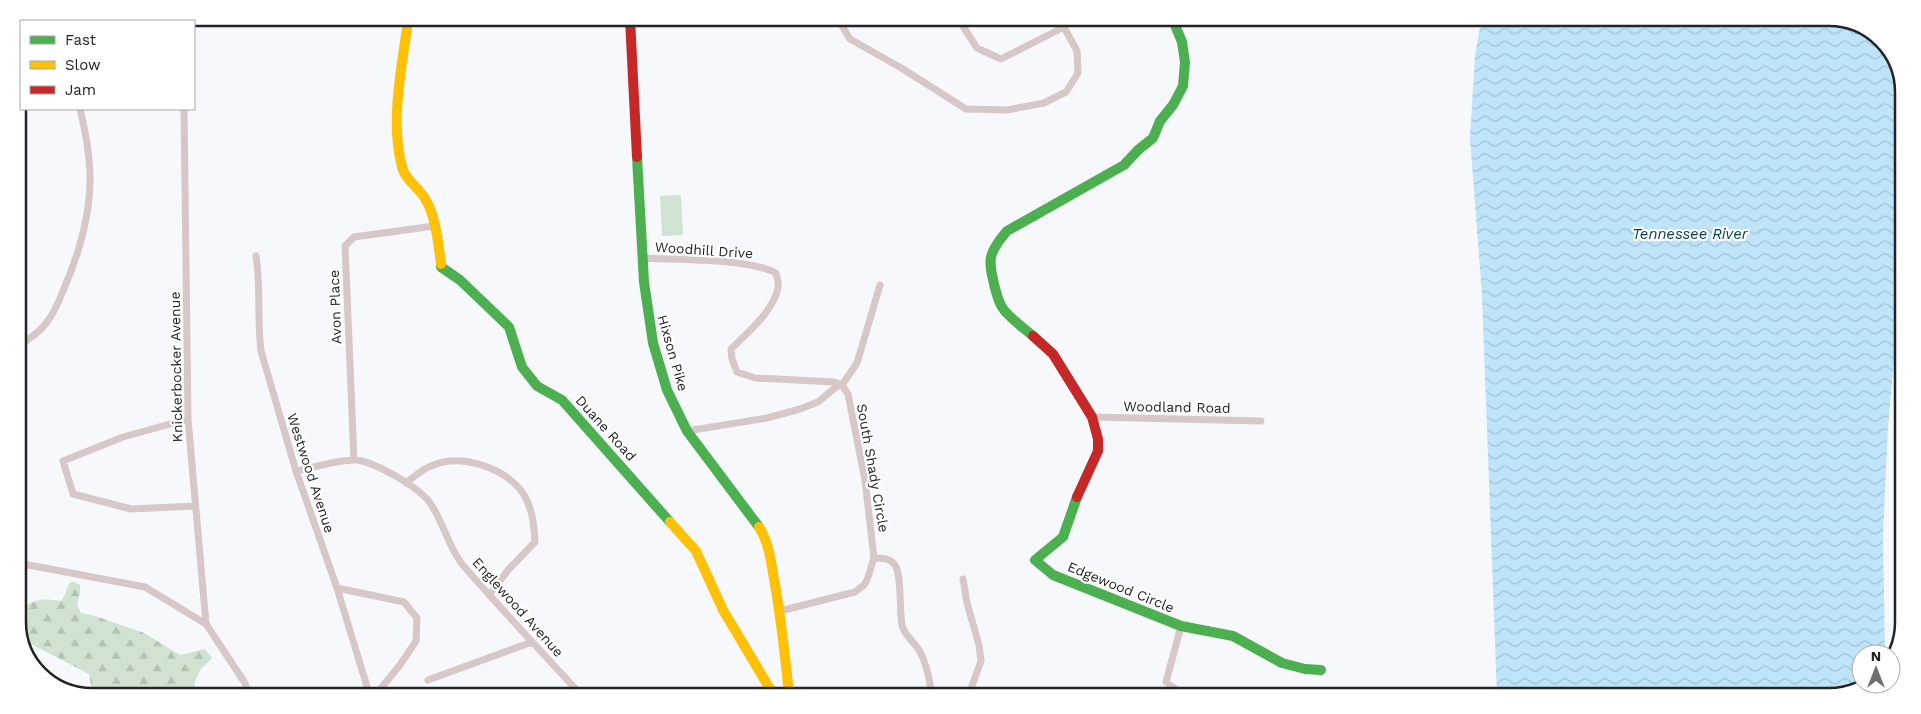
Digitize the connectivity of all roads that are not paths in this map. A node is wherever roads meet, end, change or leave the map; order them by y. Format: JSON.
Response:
{"nodes":[{"id":1,"x":407,"y":26,"type":"edge"},
{"id":2,"x":630,"y":26,"type":"edge"},
{"id":3,"x":842,"y":26,"type":"edge"},
{"id":4,"x":963,"y":26,"type":"edge"},
{"id":5,"x":1175,"y":26,"type":"edge"},
{"id":6,"x":1064,"y":28,"type":"joint"},
{"id":7,"x":80,"y":110,"type":"edge"},
{"id":8,"x":184,"y":110,"type":"edge"},
{"id":9,"x":434,"y":226,"type":"junction"},
{"id":10,"x":256,"y":256,"type":"dead end"},
{"id":11,"x":643,"y":258,"type":"junction"},
{"id":12,"x":880,"y":285,"type":"dead end"},
{"id":13,"x":26,"y":340,"type":"edge"},
{"id":14,"x":842,"y":385,"type":"junction"},
{"id":15,"x":1092,"y":417,"type":"junction"},
{"id":16,"x":188,"y":419,"type":"junction"},
{"id":17,"x":1261,"y":421,"type":"dead end"},
{"id":18,"x":687,"y":431,"type":"junction"},
{"id":19,"x":354,"y":460,"type":"junction"},
{"id":20,"x":296,"y":471,"type":"junction"},
{"id":21,"x":406,"y":483,"type":"junction"},
{"id":22,"x":195,"y":506,"type":"junction"},
{"id":23,"x":874,"y":558,"type":"junction"},
{"id":24,"x":26,"y":565,"type":"edge"},
{"id":25,"x":963,"y":579,"type":"dead end"},
{"id":26,"x":337,"y":588,"type":"junction"},
{"id":27,"x":489,"y":595,"type":"junction"},
{"id":28,"x":780,"y":611,"type":"junction"},
{"id":29,"x":206,"y":624,"type":"junction"},
{"id":30,"x":1181,"y":626,"type":"junction"},
{"id":31,"x":532,"y":642,"type":"junction"},
{"id":32,"x":1321,"y":670,"type":"dead end"},
{"id":33,"x":428,"y":680,"type":"dead end"},
{"id":34,"x":246,"y":688,"type":"edge"},
{"id":35,"x":367,"y":688,"type":"edge"},
{"id":36,"x":381,"y":688,"type":"edge"},
{"id":37,"x":574,"y":688,"type":"edge"},
{"id":38,"x":769,"y":688,"type":"edge"},
{"id":39,"x":788,"y":688,"type":"edge"},
{"id":40,"x":931,"y":688,"type":"edge"},
{"id":41,"x":973,"y":688,"type":"edge"},
{"id":42,"x":1174,"y":688,"type":"edge"}],
"edges":[{"from":1,"to":9,"type":"street","name":"Duane Road"},
{"from":2,"to":11,"type":"street","name":"Hixson Pike"},
{"from":3,"to":6,"type":"street"},
{"from":4,"to":6,"type":"street"},
{"from":5,"to":15,"type":"street"},
{"from":7,"to":13,"type":"street"},
{"from":8,"to":16,"type":"street","name":"Knickerbocker Avenue"},
{"from":9,"to":19,"type":"street","name":"Avon Place"},
{"from":9,"to":38,"type":"street","name":"Duane Road"},
{"from":10,"to":20,"type":"street","name":"Westwood Avenue"},
{"from":11,"to":14,"type":"street","name":"Woodhill Drive"},
{"from":11,"to":18,"type":"street","name":"Hixson Pike"},
{"from":12,"to":14,"type":"street"},
{"from":14,"to":18,"type":"street"},
{"from":14,"to":23,"type":"street","name":"South Shady Circle"},
{"from":15,"to":17,"type":"street","name":"Woodland Road"},
{"from":15,"to":30,"type":"street","name":"Edgewood Circle"},
{"from":16,"to":22,"type":"street","name":"Knickerbocker Avenue"},
{"from":16,"to":22,"type":"street"},
{"from":18,"to":28,"type":"street","name":"Hixson Pike"},
{"from":19,"to":20,"type":"street","name":"Englewood Avenue"},
{"from":19,"to":21,"type":"street","name":"Englewood Avenue"},
{"from":20,"to":26,"type":"street","name":"Westwood Avenue"},
{"from":21,"to":27,"type":"street","name":"Englewood Avenue"},
{"from":21,"to":27,"type":"street"},
{"from":22,"to":29,"type":"street","name":"Knickerbocker Avenue"},
{"from":23,"to":28,"type":"street","name":"South Shady Circle"},
{"from":23,"to":40,"type":"street"},
{"from":24,"to":29,"type":"street"},
{"from":25,"to":41,"type":"street"},
{"from":26,"to":35,"type":"street","name":"Westwood Avenue"},
{"from":26,"to":36,"type":"street"},
{"from":27,"to":31,"type":"street","name":"Englewood Avenue"},
{"from":28,"to":39,"type":"street","name":"Hixson Pike"},
{"from":29,"to":34,"type":"street"},
{"from":30,"to":32,"type":"street"},
{"from":30,"to":42,"type":"street","name":"Edgewood Circle"},
{"from":31,"to":33,"type":"street"},
{"from":31,"to":37,"type":"street","name":"Englewood Avenue"}]}
